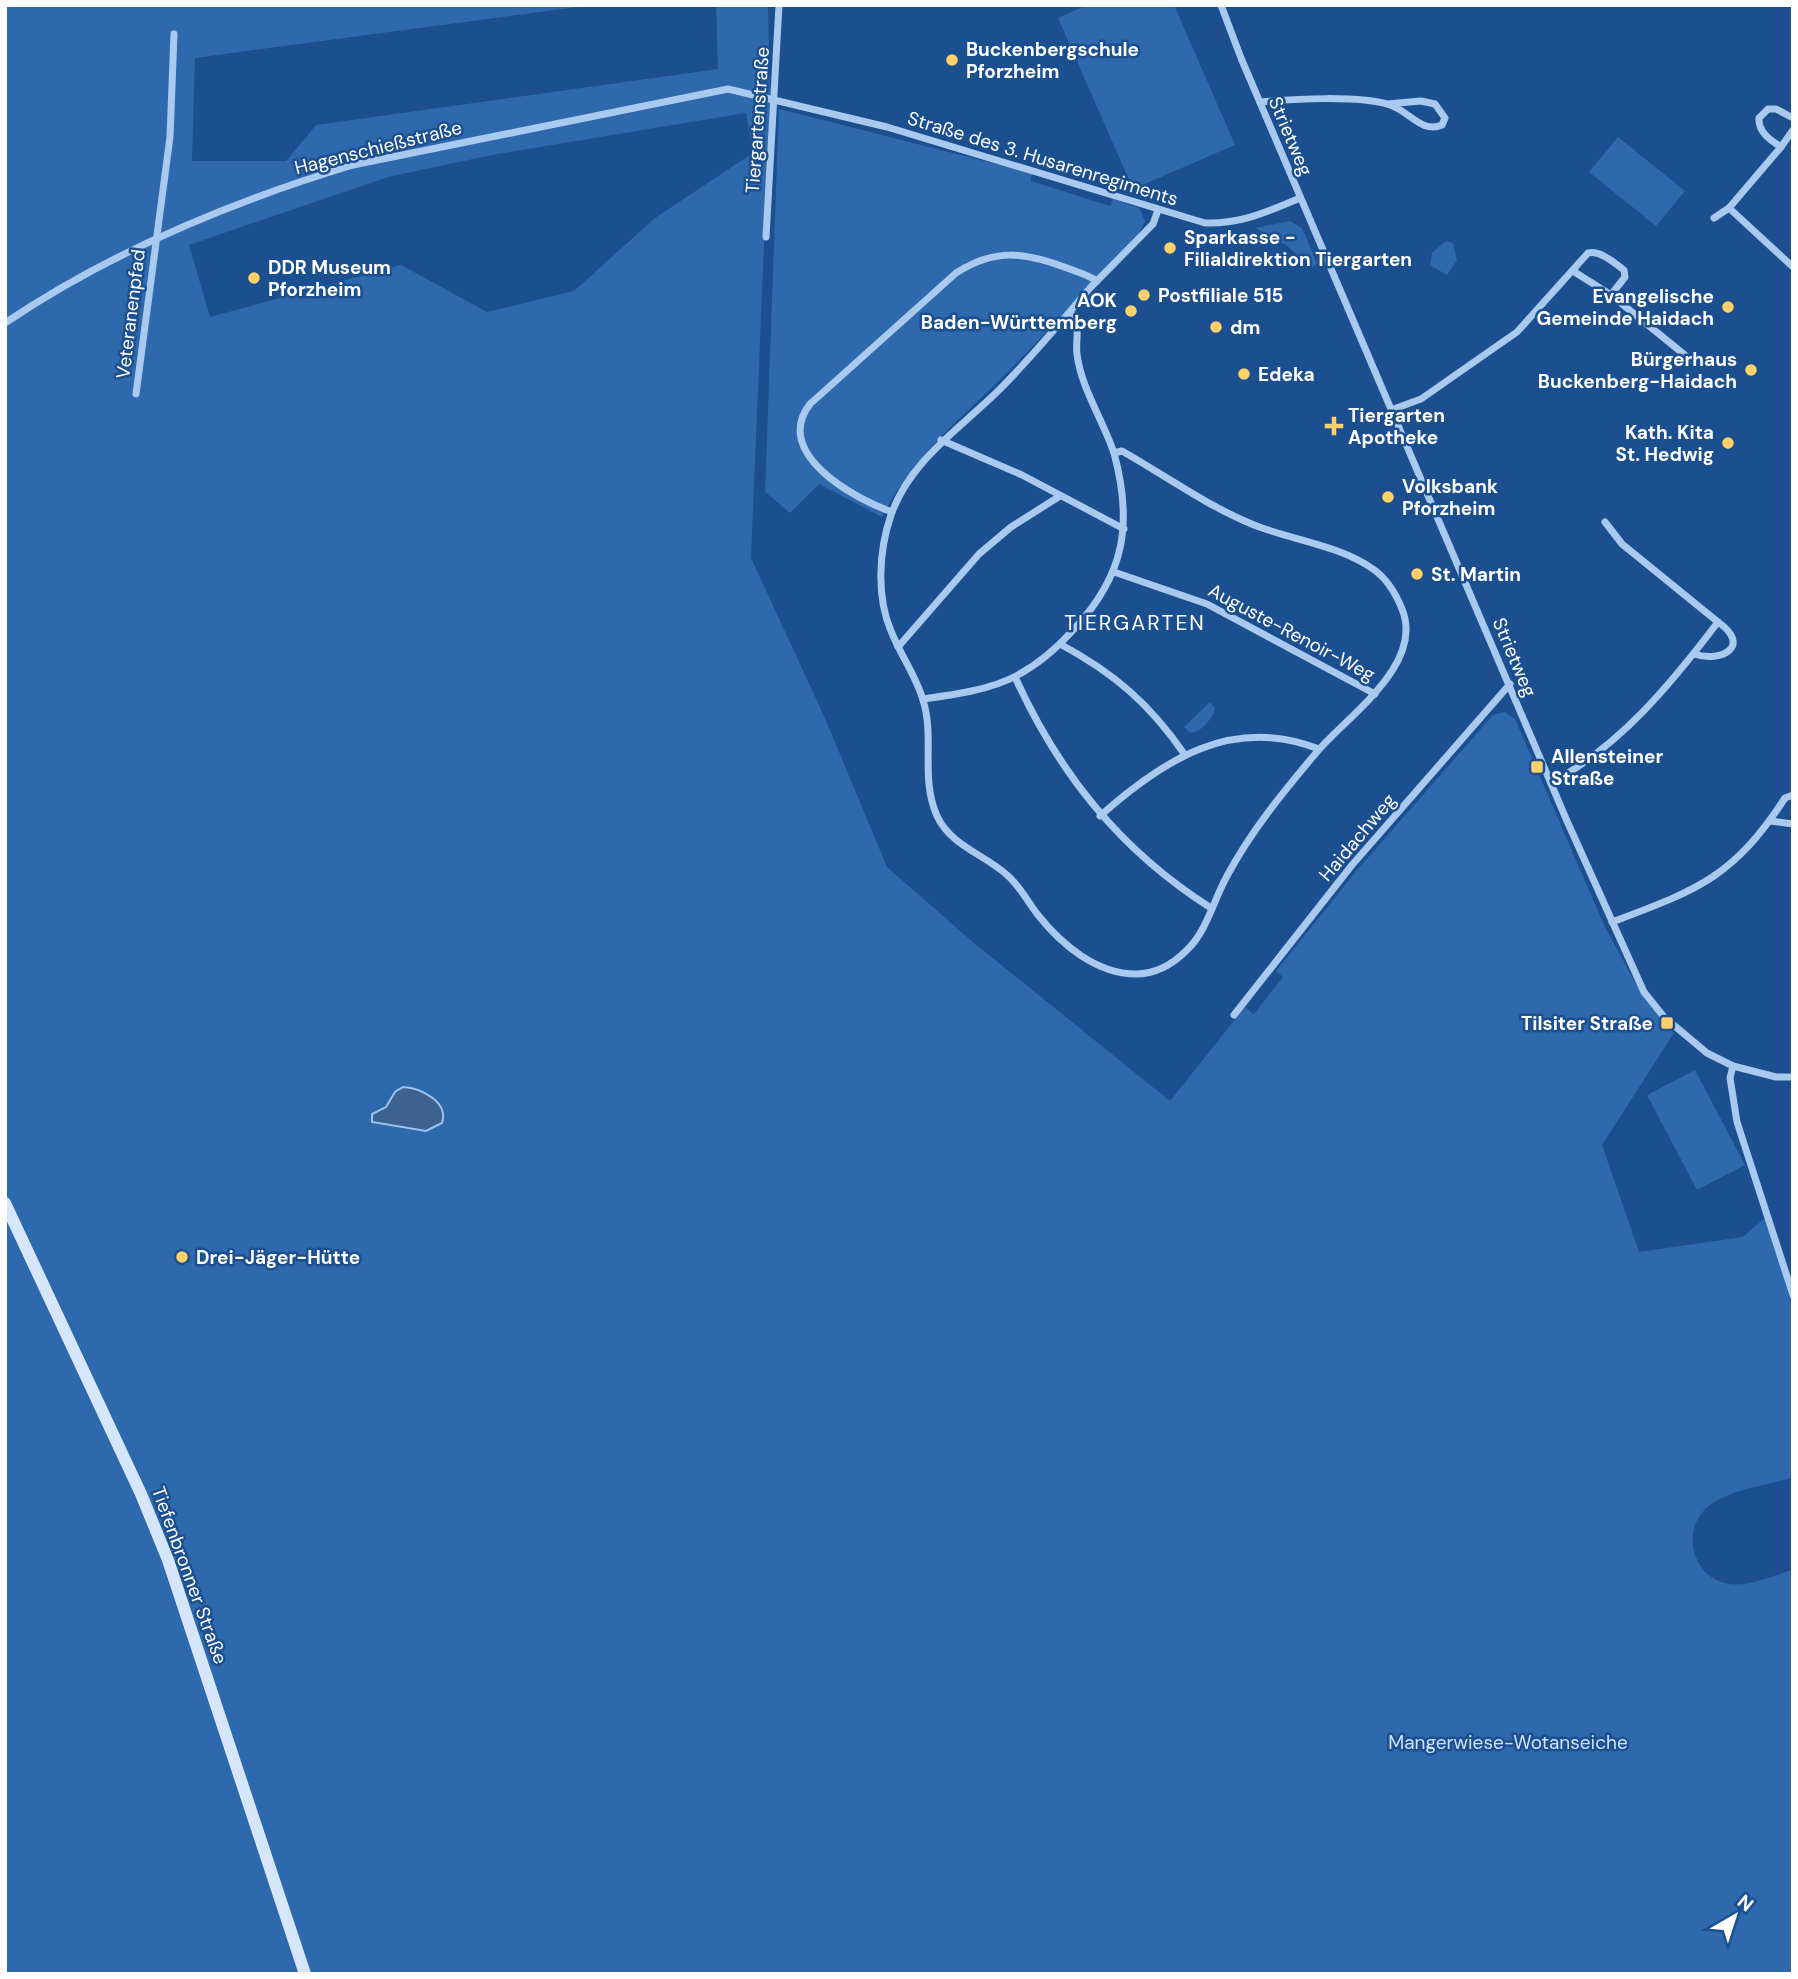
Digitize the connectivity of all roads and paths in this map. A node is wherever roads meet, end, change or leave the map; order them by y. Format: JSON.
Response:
{"nodes":[{"id":1,"x":779,"y":5,"type":"edge"},
{"id":2,"x":1222,"y":5,"type":"edge"},
{"id":3,"x":174,"y":34,"type":"dead end"},
{"id":4,"x":776,"y":100,"type":"junction"},
{"id":5,"x":1260,"y":102,"type":"junction"},
{"id":6,"x":1387,"y":104,"type":"junction"},
{"id":7,"x":1793,"y":118,"type":"edge"},
{"id":8,"x":1793,"y":130,"type":"edge"},
{"id":9,"x":1780,"y":147,"type":"junction"},
{"id":10,"x":1300,"y":198,"type":"junction"},
{"id":11,"x":1729,"y":208,"type":"junction"},
{"id":12,"x":1157,"y":210,"type":"junction"},
{"id":13,"x":1714,"y":218,"type":"dead end"},
{"id":14,"x":766,"y":237,"type":"dead end"},
{"id":15,"x":155,"y":238,"type":"junction"},
{"id":16,"x":1793,"y":267,"type":"edge"},
{"id":17,"x":1573,"y":271,"type":"junction"},
{"id":18,"x":1097,"y":281,"type":"junction"},
{"id":19,"x":1611,"y":295,"type":"junction"},
{"id":20,"x":1070,"y":312,"type":"junction"},
{"id":21,"x":5,"y":323,"type":"edge"},
{"id":22,"x":1691,"y":359,"type":"dead end"},
{"id":23,"x":136,"y":394,"type":"dead end"},
{"id":24,"x":1391,"y":410,"type":"junction"},
{"id":25,"x":942,"y":440,"type":"junction"},
{"id":26,"x":1114,"y":453,"type":"junction"},
{"id":27,"x":1060,"y":496,"type":"junction"},
{"id":28,"x":892,"y":512,"type":"junction"},
{"id":29,"x":1605,"y":522,"type":"dead end"},
{"id":30,"x":1124,"y":529,"type":"junction"},
{"id":31,"x":1114,"y":572,"type":"junction"},
{"id":32,"x":1718,"y":622,"type":"junction"},
{"id":33,"x":1060,"y":644,"type":"junction"},
{"id":34,"x":898,"y":647,"type":"junction"},
{"id":35,"x":1694,"y":654,"type":"junction"},
{"id":36,"x":1015,"y":677,"type":"junction"},
{"id":37,"x":1510,"y":684,"type":"junction"},
{"id":38,"x":1375,"y":694,"type":"junction"},
{"id":39,"x":923,"y":699,"type":"junction"},
{"id":40,"x":1319,"y":749,"type":"junction"},
{"id":41,"x":1185,"y":755,"type":"junction"},
{"id":42,"x":1551,"y":783,"type":"junction"},
{"id":43,"x":1793,"y":795,"type":"edge"},
{"id":44,"x":1100,"y":816,"type":"junction"},
{"id":45,"x":1770,"y":821,"type":"junction"},
{"id":46,"x":1793,"y":824,"type":"edge"},
{"id":47,"x":1211,"y":908,"type":"junction"},
{"id":48,"x":1612,"y":922,"type":"junction"},
{"id":49,"x":1234,"y":1015,"type":"dead end"},
{"id":50,"x":1733,"y":1066,"type":"junction"},
{"id":51,"x":1793,"y":1077,"type":"edge"},
{"id":52,"x":5,"y":1203,"type":"edge"},
{"id":53,"x":1793,"y":1295,"type":"edge"},
{"id":54,"x":305,"y":1974,"type":"edge"}],
"edges":[{"from":1,"to":4,"type":"street","name":"Tiergartenstraße"},
{"from":2,"to":5,"type":"street","name":"Strietweg"},
{"from":3,"to":15,"type":"street"},
{"from":4,"to":12,"type":"street","name":"Straße des 3. Husarenregiments"},
{"from":4,"to":14,"type":"street","name":"Tiergartenstraße"},
{"from":4,"to":15,"type":"street","name":"Hagenschießstraße"},
{"from":5,"to":6,"type":"street"},
{"from":5,"to":10,"type":"street","name":"Strietweg"},
{"from":6,"to":6,"type":"street"},
{"from":7,"to":9,"type":"street"},
{"from":8,"to":9,"type":"street"},
{"from":9,"to":11,"type":"street"},
{"from":10,"to":12,"type":"street","name":"Straße des 3. Husarenregiments"},
{"from":10,"to":24,"type":"street","name":"Strietweg"},
{"from":11,"to":13,"type":"street"},
{"from":11,"to":16,"type":"street"},
{"from":12,"to":18,"type":"street"},
{"from":15,"to":21,"type":"street","name":"Hagenschießstraße"},
{"from":15,"to":23,"type":"street","name":"Veteranenpfad"},
{"from":17,"to":19,"type":"street"},
{"from":17,"to":19,"type":"street"},
{"from":17,"to":24,"type":"street"},
{"from":18,"to":20,"type":"street"},
{"from":18,"to":28,"type":"street"},
{"from":19,"to":22,"type":"street"},
{"from":20,"to":25,"type":"street"},
{"from":20,"to":26,"type":"street"},
{"from":24,"to":37,"type":"street","name":"Strietweg"},
{"from":25,"to":27,"type":"street"},
{"from":25,"to":28,"type":"street"},
{"from":26,"to":30,"type":"street"},
{"from":26,"to":38,"type":"street"},
{"from":27,"to":30,"type":"street"},
{"from":27,"to":34,"type":"street"},
{"from":28,"to":34,"type":"street"},
{"from":29,"to":32,"type":"street"},
{"from":30,"to":31,"type":"street"},
{"from":31,"to":33,"type":"street"},
{"from":31,"to":38,"type":"street","name":"Auguste-Renoir-Weg"},
{"from":32,"to":35,"type":"street"},
{"from":32,"to":35,"type":"street"},
{"from":33,"to":36,"type":"street"},
{"from":33,"to":41,"type":"street"},
{"from":34,"to":39,"type":"street"},
{"from":35,"to":42,"type":"street"},
{"from":36,"to":39,"type":"street"},
{"from":36,"to":44,"type":"street"},
{"from":37,"to":42,"type":"street","name":"Strietweg"},
{"from":37,"to":49,"type":"street","name":"Haidachweg"},
{"from":38,"to":40,"type":"street"},
{"from":39,"to":47,"type":"street"},
{"from":40,"to":41,"type":"street"},
{"from":40,"to":47,"type":"street"},
{"from":41,"to":44,"type":"street"},
{"from":42,"to":48,"type":"street","name":"Strietweg"},
{"from":43,"to":45,"type":"street"},
{"from":44,"to":47,"type":"street"},
{"from":45,"to":46,"type":"street"},
{"from":45,"to":48,"type":"street"},
{"from":48,"to":50,"type":"street","name":"Strietweg"},
{"from":50,"to":51,"type":"street","name":"Strietweg"},
{"from":50,"to":53,"type":"street"},
{"from":52,"to":54,"type":"street","name":"Tiefenbronner Straße"}]}
